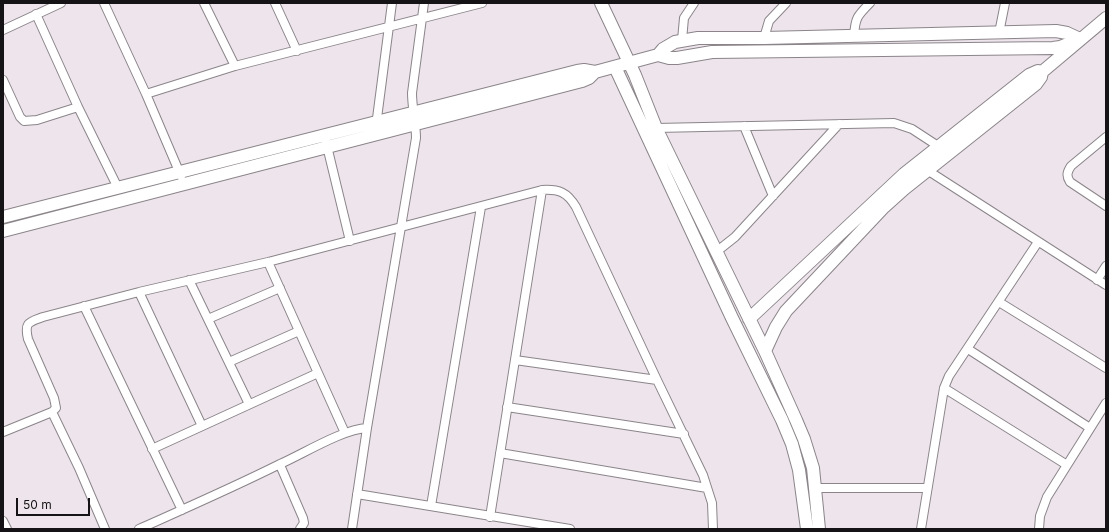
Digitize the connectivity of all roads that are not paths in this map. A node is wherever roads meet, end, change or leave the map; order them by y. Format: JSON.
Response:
{"nodes":[{"id":1,"x":61,"y":3,"type":"edge"},
{"id":2,"x":104,"y":3,"type":"edge"},
{"id":3,"x":204,"y":3,"type":"edge"},
{"id":4,"x":275,"y":3,"type":"edge"},
{"id":5,"x":392,"y":3,"type":"edge"},
{"id":6,"x":424,"y":3,"type":"edge"},
{"id":7,"x":482,"y":3,"type":"edge"},
{"id":8,"x":601,"y":3,"type":"edge"},
{"id":9,"x":694,"y":3,"type":"edge"},
{"id":10,"x":786,"y":3,"type":"edge"},
{"id":11,"x":870,"y":3,"type":"edge"},
{"id":12,"x":1005,"y":3,"type":"edge"},
{"id":13,"x":36,"y":14,"type":"junction"},
{"id":14,"x":1106,"y":18,"type":"edge"},
{"id":15,"x":422,"y":19,"type":"junction"},
{"id":16,"x":389,"y":28,"type":"junction"},
{"id":17,"x":3,"y":30,"type":"edge"},
{"id":18,"x":1000,"y":33,"type":"junction"},
{"id":19,"x":854,"y":36,"type":"junction"},
{"id":20,"x":764,"y":38,"type":"junction"},
{"id":21,"x":1080,"y":39,"type":"junction"},
{"id":22,"x":682,"y":40,"type":"junction"},
{"id":23,"x":297,"y":51,"type":"junction"},
{"id":24,"x":658,"y":56,"type":"junction"},
{"id":25,"x":629,"y":62,"type":"junction"},
{"id":26,"x":236,"y":66,"type":"junction"},
{"id":27,"x":615,"y":67,"type":"junction"},
{"id":28,"x":595,"y":72,"type":"junction"},
{"id":29,"x":1042,"y":72,"type":"junction"},
{"id":30,"x":3,"y":80,"type":"edge"},
{"id":31,"x":146,"y":94,"type":"junction"},
{"id":32,"x":78,"y":107,"type":"junction"},
{"id":33,"x":414,"y":112,"type":"junction"},
{"id":34,"x":376,"y":122,"type":"junction"},
{"id":35,"x":839,"y":124,"type":"junction"},
{"id":36,"x":416,"y":125,"type":"junction"},
{"id":37,"x":744,"y":126,"type":"junction"},
{"id":38,"x":656,"y":128,"type":"junction"},
{"id":39,"x":377,"y":135,"type":"junction"},
{"id":40,"x":1106,"y":137,"type":"edge"},
{"id":41,"x":326,"y":141,"type":"junction"},
{"id":42,"x":938,"y":146,"type":"junction"},
{"id":43,"x":927,"y":170,"type":"junction"},
{"id":44,"x":181,"y":178,"type":"junction"},
{"id":45,"x":118,"y":188,"type":"junction"},
{"id":46,"x":542,"y":190,"type":"junction"},
{"id":47,"x":773,"y":196,"type":"junction"},
{"id":48,"x":481,"y":206,"type":"junction"},
{"id":49,"x":1106,"y":206,"type":"edge"},
{"id":50,"x":3,"y":217,"type":"edge"},
{"id":51,"x":400,"y":228,"type":"junction"},
{"id":52,"x":3,"y":230,"type":"edge"},
{"id":53,"x":350,"y":241,"type":"junction"},
{"id":54,"x":1038,"y":242,"type":"junction"},
{"id":55,"x":716,"y":252,"type":"junction"},
{"id":56,"x":268,"y":262,"type":"junction"},
{"id":57,"x":1106,"y":266,"type":"edge"},
{"id":58,"x":189,"y":280,"type":"junction"},
{"id":59,"x":1097,"y":280,"type":"junction"},
{"id":60,"x":1106,"y":286,"type":"edge"},
{"id":61,"x":280,"y":288,"type":"junction"},
{"id":62,"x":139,"y":292,"type":"junction"},
{"id":63,"x":999,"y":302,"type":"junction"},
{"id":64,"x":84,"y":306,"type":"junction"},
{"id":65,"x":208,"y":318,"type":"junction"},
{"id":66,"x":749,"y":319,"type":"junction"},
{"id":67,"x":299,"y":331,"type":"junction"},
{"id":68,"x":756,"y":333,"type":"junction"},
{"id":69,"x":743,"y":340,"type":"junction"},
{"id":70,"x":968,"y":349,"type":"junction"},
{"id":71,"x":765,"y":351,"type":"junction"},
{"id":72,"x":515,"y":360,"type":"junction"},
{"id":73,"x":229,"y":362,"type":"junction"},
{"id":74,"x":1106,"y":368,"type":"edge"},
{"id":75,"x":318,"y":373,"type":"junction"},
{"id":76,"x":657,"y":380,"type":"junction"},
{"id":77,"x":944,"y":388,"type":"junction"},
{"id":78,"x":1106,"y":403,"type":"edge"},
{"id":79,"x":249,"y":404,"type":"junction"},
{"id":80,"x":507,"y":407,"type":"junction"},
{"id":81,"x":52,"y":412,"type":"junction"},
{"id":82,"x":202,"y":426,"type":"junction"},
{"id":83,"x":367,"y":428,"type":"junction"},
{"id":84,"x":1090,"y":428,"type":"junction"},
{"id":85,"x":3,"y":432,"type":"edge"},
{"id":86,"x":345,"y":433,"type":"junction"},
{"id":87,"x":684,"y":434,"type":"junction"},
{"id":88,"x":152,"y":448,"type":"junction"},
{"id":89,"x":500,"y":453,"type":"junction"},
{"id":90,"x":280,"y":464,"type":"junction"},
{"id":91,"x":1067,"y":465,"type":"junction"},
{"id":92,"x":707,"y":488,"type":"junction"},
{"id":93,"x":815,"y":488,"type":"junction"},
{"id":94,"x":927,"y":488,"type":"junction"},
{"id":95,"x":358,"y":494,"type":"junction"},
{"id":96,"x":431,"y":506,"type":"junction"},
{"id":97,"x":182,"y":510,"type":"junction"},
{"id":98,"x":490,"y":517,"type":"junction"},
{"id":99,"x":3,"y":521,"type":"edge"},
{"id":100,"x":7,"y":529,"type":"edge"},
{"id":101,"x":105,"y":529,"type":"edge"},
{"id":102,"x":139,"y":529,"type":"edge"},
{"id":103,"x":300,"y":529,"type":"edge"},
{"id":104,"x":352,"y":529,"type":"edge"},
{"id":105,"x":570,"y":529,"type":"edge"},
{"id":106,"x":713,"y":529,"type":"edge"},
{"id":107,"x":807,"y":529,"type":"edge"},
{"id":108,"x":819,"y":529,"type":"edge"},
{"id":109,"x":921,"y":529,"type":"edge"},
{"id":110,"x":1039,"y":529,"type":"edge"}],
"edges":[{"from":1,"to":13,"type":"street"},
{"from":2,"to":31,"type":"street"},
{"from":3,"to":26,"type":"street"},
{"from":4,"to":23,"type":"street"},
{"from":5,"to":16,"type":"street"},
{"from":6,"to":15,"type":"street"},
{"from":7,"to":15,"type":"street"},
{"from":8,"to":25,"type":"main road"},
{"from":9,"to":22,"type":"street"},
{"from":10,"to":20,"type":"street"},
{"from":11,"to":19,"type":"street"},
{"from":12,"to":18,"type":"street"},
{"from":13,"to":17,"type":"street"},
{"from":13,"to":32,"type":"street"},
{"from":14,"to":21,"type":"main road"},
{"from":15,"to":16,"type":"street"},
{"from":15,"to":33,"type":"street"},
{"from":16,"to":23,"type":"street"},
{"from":16,"to":34,"type":"street"},
{"from":18,"to":19,"type":"main road"},
{"from":18,"to":21,"type":"main road"},
{"from":19,"to":20,"type":"main road"},
{"from":20,"to":22,"type":"main road"},
{"from":21,"to":24,"type":"main road"},
{"from":21,"to":29,"type":"main road"},
{"from":22,"to":24,"type":"main road"},
{"from":23,"to":26,"type":"street"},
{"from":24,"to":25,"type":"main road"},
{"from":25,"to":27,"type":"main road"},
{"from":25,"to":38,"type":"main road"},
{"from":26,"to":31,"type":"street"},
{"from":27,"to":28,"type":"main road"},
{"from":27,"to":69,"type":"main road"},
{"from":28,"to":33,"type":"main road"},
{"from":28,"to":36,"type":"main road"},
{"from":29,"to":42,"type":"main road"},
{"from":29,"to":43,"type":"main road"},
{"from":30,"to":32,"type":"street"},
{"from":31,"to":44,"type":"street"},
{"from":32,"to":45,"type":"street"},
{"from":33,"to":34,"type":"main road"},
{"from":33,"to":36,"type":"street"},
{"from":34,"to":39,"type":"street"},
{"from":34,"to":41,"type":"main road"},
{"from":35,"to":37,"type":"street"},
{"from":35,"to":42,"type":"street"},
{"from":35,"to":47,"type":"street"},
{"from":36,"to":39,"type":"main road"},
{"from":36,"to":51,"type":"street"},
{"from":37,"to":38,"type":"street"},
{"from":37,"to":47,"type":"street"},
{"from":38,"to":55,"type":"main road"},
{"from":39,"to":41,"type":"main road"},
{"from":40,"to":49,"type":"street"},
{"from":41,"to":44,"type":"main road"},
{"from":41,"to":53,"type":"street"},
{"from":42,"to":66,"type":"main road"},
{"from":43,"to":54,"type":"street"},
{"from":43,"to":71,"type":"main road"},
{"from":44,"to":45,"type":"main road"},
{"from":44,"to":52,"type":"main road"},
{"from":45,"to":50,"type":"main road"},
{"from":46,"to":48,"type":"street"},
{"from":46,"to":72,"type":"street"},
{"from":46,"to":76,"type":"street"},
{"from":47,"to":55,"type":"street"},
{"from":48,"to":51,"type":"street"},
{"from":48,"to":96,"type":"street"},
{"from":51,"to":53,"type":"street"},
{"from":51,"to":83,"type":"street"},
{"from":53,"to":56,"type":"street"},
{"from":54,"to":59,"type":"street"},
{"from":54,"to":63,"type":"street"},
{"from":55,"to":66,"type":"main road"},
{"from":56,"to":58,"type":"street"},
{"from":56,"to":61,"type":"street"},
{"from":57,"to":59,"type":"street"},
{"from":58,"to":62,"type":"street"},
{"from":58,"to":65,"type":"street"},
{"from":59,"to":60,"type":"street"},
{"from":61,"to":65,"type":"street"},
{"from":61,"to":67,"type":"street"},
{"from":62,"to":64,"type":"street"},
{"from":62,"to":82,"type":"street"},
{"from":63,"to":70,"type":"street"},
{"from":63,"to":74,"type":"street"},
{"from":64,"to":81,"type":"street"},
{"from":64,"to":88,"type":"street"},
{"from":65,"to":73,"type":"street"},
{"from":66,"to":68,"type":"main road"},
{"from":67,"to":73,"type":"street"},
{"from":67,"to":75,"type":"street"},
{"from":68,"to":69,"type":"main road"},
{"from":68,"to":71,"type":"main road"},
{"from":69,"to":107,"type":"main road"},
{"from":70,"to":77,"type":"street"},
{"from":70,"to":84,"type":"street"},
{"from":71,"to":93,"type":"main road"},
{"from":72,"to":76,"type":"street"},
{"from":72,"to":80,"type":"street"},
{"from":73,"to":79,"type":"street"},
{"from":75,"to":79,"type":"street"},
{"from":75,"to":86,"type":"street"},
{"from":76,"to":87,"type":"street"},
{"from":77,"to":91,"type":"street"},
{"from":77,"to":94,"type":"street"},
{"from":78,"to":84,"type":"street"},
{"from":79,"to":82,"type":"street"},
{"from":80,"to":87,"type":"street"},
{"from":80,"to":89,"type":"street"},
{"from":81,"to":85,"type":"street"},
{"from":81,"to":101,"type":"street"},
{"from":82,"to":88,"type":"street"},
{"from":83,"to":86,"type":"street"},
{"from":83,"to":95,"type":"street"},
{"from":84,"to":91,"type":"street"},
{"from":86,"to":90,"type":"street"},
{"from":87,"to":92,"type":"street"},
{"from":88,"to":97,"type":"street"},
{"from":89,"to":92,"type":"street"},
{"from":89,"to":98,"type":"street"},
{"from":90,"to":97,"type":"street"},
{"from":90,"to":103,"type":"street"},
{"from":91,"to":110,"type":"street"},
{"from":92,"to":106,"type":"street"},
{"from":93,"to":94,"type":"street"},
{"from":93,"to":108,"type":"main road"},
{"from":94,"to":109,"type":"street"},
{"from":95,"to":96,"type":"street"},
{"from":95,"to":104,"type":"street"},
{"from":96,"to":98,"type":"street"},
{"from":97,"to":102,"type":"street"},
{"from":98,"to":105,"type":"street"},
{"from":99,"to":100,"type":"street"}]}
